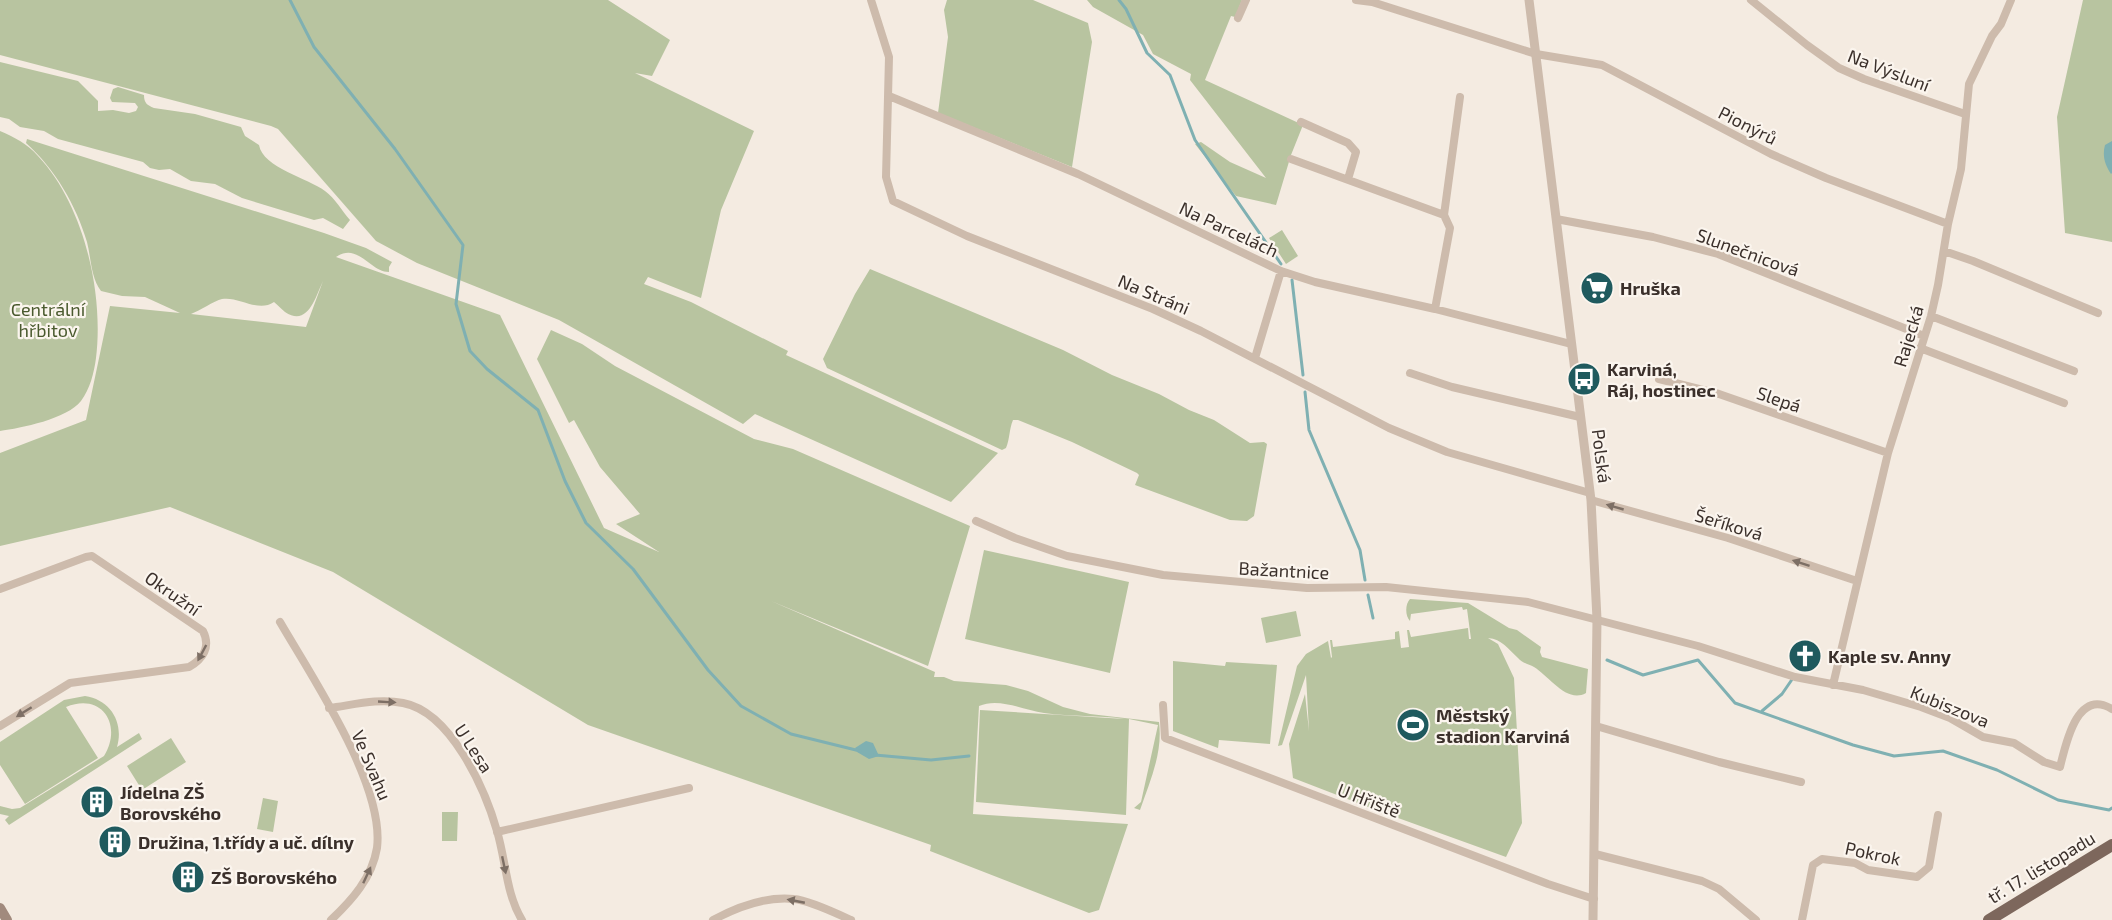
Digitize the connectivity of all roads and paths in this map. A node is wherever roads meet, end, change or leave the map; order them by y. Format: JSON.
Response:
{"nodes":[{"id":1,"x":871,"y":0,"type":"edge"},
{"id":2,"x":1246,"y":0,"type":"edge"},
{"id":3,"x":1356,"y":0,"type":"edge"},
{"id":4,"x":1529,"y":0,"type":"edge"},
{"id":5,"x":1751,"y":0,"type":"edge"},
{"id":6,"x":2011,"y":0,"type":"edge"},
{"id":7,"x":1238,"y":18,"type":"dead end"},
{"id":8,"x":1536,"y":54,"type":"junction"},
{"id":9,"x":889,"y":96,"type":"junction"},
{"id":10,"x":1460,"y":98,"type":"dead end"},
{"id":11,"x":1965,"y":114,"type":"junction"},
{"id":12,"x":1301,"y":122,"type":"dead end"},
{"id":13,"x":1291,"y":159,"type":"dead end"},
{"id":14,"x":1348,"y":179,"type":"junction"},
{"id":15,"x":1444,"y":215,"type":"junction"},
{"id":16,"x":1556,"y":219,"type":"junction"},
{"id":17,"x":1948,"y":224,"type":"junction"},
{"id":18,"x":1944,"y":251,"type":"junction"},
{"id":19,"x":1281,"y":271,"type":"junction"},
{"id":20,"x":1435,"y":309,"type":"junction"},
{"id":21,"x":2098,"y":312,"type":"dead end"},
{"id":22,"x":1931,"y":316,"type":"junction"},
{"id":23,"x":1924,"y":336,"type":"junction"},
{"id":24,"x":1571,"y":344,"type":"junction"},
{"id":25,"x":1920,"y":348,"type":"junction"},
{"id":26,"x":1255,"y":358,"type":"junction"},
{"id":27,"x":2074,"y":371,"type":"dead end"},
{"id":28,"x":1410,"y":373,"type":"dead end"},
{"id":29,"x":1659,"y":379,"type":"dead end"},
{"id":30,"x":2064,"y":403,"type":"dead end"},
{"id":31,"x":1580,"y":417,"type":"junction"},
{"id":32,"x":1888,"y":453,"type":"junction"},
{"id":33,"x":1591,"y":497,"type":"junction"},
{"id":34,"x":976,"y":521,"type":"dead end"},
{"id":35,"x":1857,"y":582,"type":"junction"},
{"id":36,"x":0,"y":589,"type":"edge"},
{"id":37,"x":1597,"y":620,"type":"junction"},
{"id":38,"x":280,"y":622,"type":"dead end"},
{"id":39,"x":1833,"y":685,"type":"junction"},
{"id":40,"x":1163,"y":705,"type":"dead end"},
{"id":41,"x":329,"y":708,"type":"junction"},
{"id":42,"x":2112,"y":709,"type":"edge"},
{"id":43,"x":0,"y":726,"type":"edge"},
{"id":44,"x":1596,"y":726,"type":"junction"},
{"id":45,"x":1801,"y":782,"type":"dead end"},
{"id":46,"x":689,"y":788,"type":"dead end"},
{"id":47,"x":1938,"y":815,"type":"dead end"},
{"id":48,"x":497,"y":832,"type":"junction"},
{"id":49,"x":2112,"y":845,"type":"edge"},
{"id":50,"x":1595,"y":854,"type":"junction"},
{"id":51,"x":1594,"y":899,"type":"junction"},
{"id":52,"x":0,"y":909,"type":"edge"},
{"id":53,"x":7,"y":920,"type":"edge"},
{"id":54,"x":331,"y":920,"type":"edge"},
{"id":55,"x":522,"y":920,"type":"edge"},
{"id":56,"x":713,"y":920,"type":"edge"},
{"id":57,"x":851,"y":920,"type":"edge"},
{"id":58,"x":1593,"y":920,"type":"edge"},
{"id":59,"x":1756,"y":920,"type":"edge"},
{"id":60,"x":1802,"y":920,"type":"edge"},
{"id":61,"x":1989,"y":920,"type":"edge"}],
"edges":[{"from":1,"to":9,"type":"street","name":"Na Stráni"},
{"from":2,"to":7,"type":"street"},
{"from":3,"to":8,"type":"street","name":"Pionýrů"},
{"from":4,"to":8,"type":"street","name":"Polská"},
{"from":5,"to":11,"type":"street","name":"Na Výsluní"},
{"from":6,"to":11,"type":"street","name":"Rajecká"},
{"from":8,"to":16,"type":"street","name":"Polská"},
{"from":8,"to":17,"type":"street","name":"Pionýrů"},
{"from":9,"to":19,"type":"street","name":"Na Parcelách"},
{"from":9,"to":26,"type":"street","name":"Na Stráni"},
{"from":10,"to":15,"type":"street"},
{"from":11,"to":17,"type":"street","name":"Rajecká"},
{"from":12,"to":14,"type":"street"},
{"from":13,"to":14,"type":"street"},
{"from":14,"to":15,"type":"street"},
{"from":15,"to":20,"type":"street"},
{"from":16,"to":23,"type":"street","name":"Slunečnicová"},
{"from":16,"to":24,"type":"street","name":"Polská"},
{"from":17,"to":18,"type":"street","name":"Rajecká"},
{"from":18,"to":21,"type":"street"},
{"from":18,"to":22,"type":"street","name":"Rajecká"},
{"from":19,"to":20,"type":"street","name":"Na Parcelách"},
{"from":19,"to":26,"type":"street"},
{"from":20,"to":24,"type":"street","name":"Na Parcelách"},
{"from":22,"to":23,"type":"street","name":"Rajecká"},
{"from":22,"to":27,"type":"street"},
{"from":23,"to":25,"type":"street","name":"Rajecká"},
{"from":24,"to":31,"type":"street","name":"Polská"},
{"from":25,"to":30,"type":"street"},
{"from":25,"to":32,"type":"street","name":"Rajecká"},
{"from":26,"to":33,"type":"street","name":"Na Stráni"},
{"from":28,"to":31,"type":"street"},
{"from":29,"to":32,"type":"street","name":"Slepá"},
{"from":31,"to":33,"type":"street","name":"Polská"},
{"from":32,"to":35,"type":"street","name":"Rajecká"},
{"from":35,"to":33,"type":"street","name":"Šeříková","one_way":true},
{"from":33,"to":37,"type":"street","name":"Polská"},
{"from":34,"to":37,"type":"street","name":"Bažantnice"},
{"from":35,"to":39,"type":"street","name":"Rajecká"},
{"from":36,"to":43,"type":"street","name":"Okružní","one_way":true},
{"from":37,"to":39,"type":"street","name":"Kubiszova"},
{"from":37,"to":44,"type":"street","name":"Polská"},
{"from":38,"to":41,"type":"street","name":"Ve Svahu"},
{"from":39,"to":42,"type":"street","name":"Kubiszova"},
{"from":40,"to":51,"type":"street","name":"U Hřiště"},
{"from":41,"to":48,"type":"street","name":"U Lesa","one_way":true},
{"from":54,"to":41,"type":"street","name":"Ve Svahu","one_way":true},
{"from":44,"to":45,"type":"street"},
{"from":44,"to":50,"type":"street","name":"Polská"},
{"from":46,"to":48,"type":"street"},
{"from":47,"to":60,"type":"street","name":"Pokrok"},
{"from":48,"to":55,"type":"street","name":"U Lesa","one_way":true},
{"from":49,"to":61,"type":"main road","name":"tř. 17. listopadu"},
{"from":50,"to":51,"type":"street","name":"Polská"},
{"from":50,"to":59,"type":"street"},
{"from":51,"to":58,"type":"street","name":"Polská"},
{"from":52,"to":53,"type":"main road"},
{"from":57,"to":56,"type":"street","one_way":true}]}
